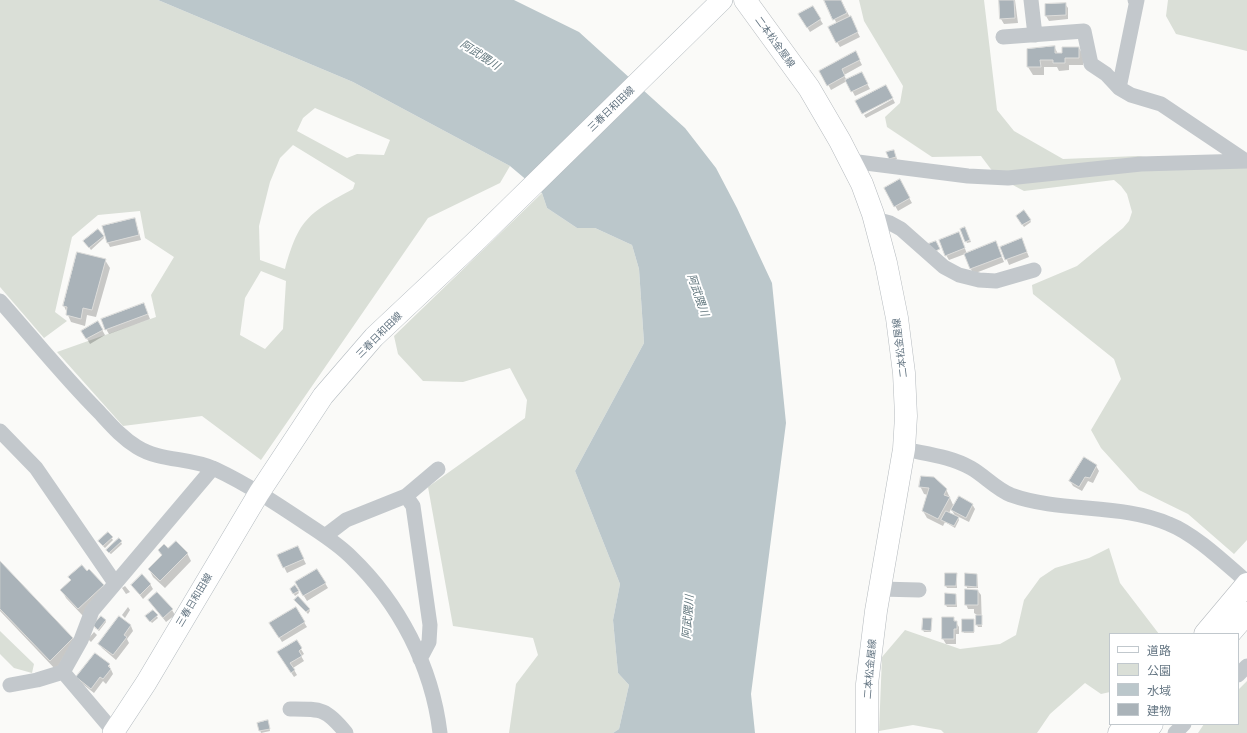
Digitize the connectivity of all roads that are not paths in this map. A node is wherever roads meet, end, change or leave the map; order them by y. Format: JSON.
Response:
{"nodes":[{"id":1,"x":745,"y":0,"type":"edge"},
{"id":2,"x":1031,"y":0,"type":"edge"},
{"id":3,"x":1135,"y":0,"type":"edge"},
{"id":4,"x":716,"y":6,"type":"edge"},
{"id":5,"x":1035,"y":35,"type":"junction"},
{"id":6,"x":1003,"y":37,"type":"dead end"},
{"id":7,"x":1119,"y":88,"type":"junction"},
{"id":8,"x":850,"y":161,"type":"junction"},
{"id":9,"x":1247,"y":161,"type":"edge"},
{"id":10,"x":874,"y":219,"type":"junction"},
{"id":11,"x":1034,"y":270,"type":"dead end"},
{"id":12,"x":0,"y":300,"type":"edge"},
{"id":13,"x":2,"y":436,"type":"edge"},
{"id":14,"x":904,"y":449,"type":"junction"},
{"id":15,"x":213,"y":468,"type":"junction"},
{"id":16,"x":438,"y":469,"type":"dead end"},
{"id":17,"x":259,"y":493,"type":"junction"},
{"id":18,"x":406,"y":496,"type":"junction"},
{"id":19,"x":325,"y":536,"type":"junction"},
{"id":20,"x":115,"y":583,"type":"junction"},
{"id":21,"x":1247,"y":583,"type":"edge"},
{"id":22,"x":880,"y":589,"type":"junction"},
{"id":23,"x":919,"y":590,"type":"dead end"},
{"id":24,"x":1247,"y":613,"type":"edge"},
{"id":25,"x":1206,"y":633,"type":"edge"},
{"id":26,"x":1230,"y":633,"type":"edge"},
{"id":27,"x":420,"y":659,"type":"junction"},
{"id":28,"x":1247,"y":666,"type":"edge"},
{"id":29,"x":63,"y":672,"type":"junction"},
{"id":30,"x":1239,"y":674,"type":"edge"},
{"id":31,"x":10,"y":685,"type":"dead end"},
{"id":32,"x":290,"y":709,"type":"dead end"},
{"id":33,"x":1126,"y":725,"type":"edge"},
{"id":34,"x":1151,"y":725,"type":"edge"},
{"id":35,"x":1183,"y":725,"type":"edge"},
{"id":36,"x":112,"y":733,"type":"edge"},
{"id":37,"x":346,"y":733,"type":"edge"},
{"id":38,"x":440,"y":733,"type":"edge"},
{"id":39,"x":867,"y":733,"type":"edge"},
{"id":40,"x":1119,"y":733,"type":"edge"},
{"id":41,"x":1144,"y":733,"type":"edge"},
{"id":42,"x":1175,"y":733,"type":"edge"}],
"edges":[{"from":1,"to":8,"type":"main road","name":"二本松金屋線"},
{"from":2,"to":5,"type":"street"},
{"from":3,"to":7,"type":"street"},
{"from":4,"to":17,"type":"main road","name":"三春日和田線"},
{"from":5,"to":6,"type":"street"},
{"from":5,"to":7,"type":"street"},
{"from":7,"to":9,"type":"street"},
{"from":8,"to":9,"type":"street"},
{"from":8,"to":10,"type":"main road","name":"二本松金屋線"},
{"from":10,"to":11,"type":"street"},
{"from":10,"to":14,"type":"main road","name":"二本松金屋線"},
{"from":12,"to":15,"type":"street"},
{"from":13,"to":20,"type":"street"},
{"from":14,"to":21,"type":"street"},
{"from":14,"to":22,"type":"main road","name":"二本松金屋線"},
{"from":15,"to":17,"type":"street"},
{"from":15,"to":20,"type":"street"},
{"from":16,"to":18,"type":"street"},
{"from":17,"to":19,"type":"street"},
{"from":17,"to":36,"type":"main road","name":"三春日和田線"},
{"from":18,"to":19,"type":"street"},
{"from":18,"to":27,"type":"street"},
{"from":19,"to":27,"type":"street"},
{"from":20,"to":29,"type":"street"},
{"from":21,"to":25,"type":"main road"},
{"from":22,"to":23,"type":"street"},
{"from":22,"to":39,"type":"main road","name":"二本松金屋線"},
{"from":24,"to":26,"type":"main road"},
{"from":27,"to":38,"type":"street"},
{"from":28,"to":30,"type":"street"},
{"from":29,"to":31,"type":"street"},
{"from":29,"to":36,"type":"street"},
{"from":32,"to":37,"type":"street"},
{"from":33,"to":40,"type":"main road"},
{"from":34,"to":41,"type":"main road"},
{"from":35,"to":42,"type":"street"}]}
